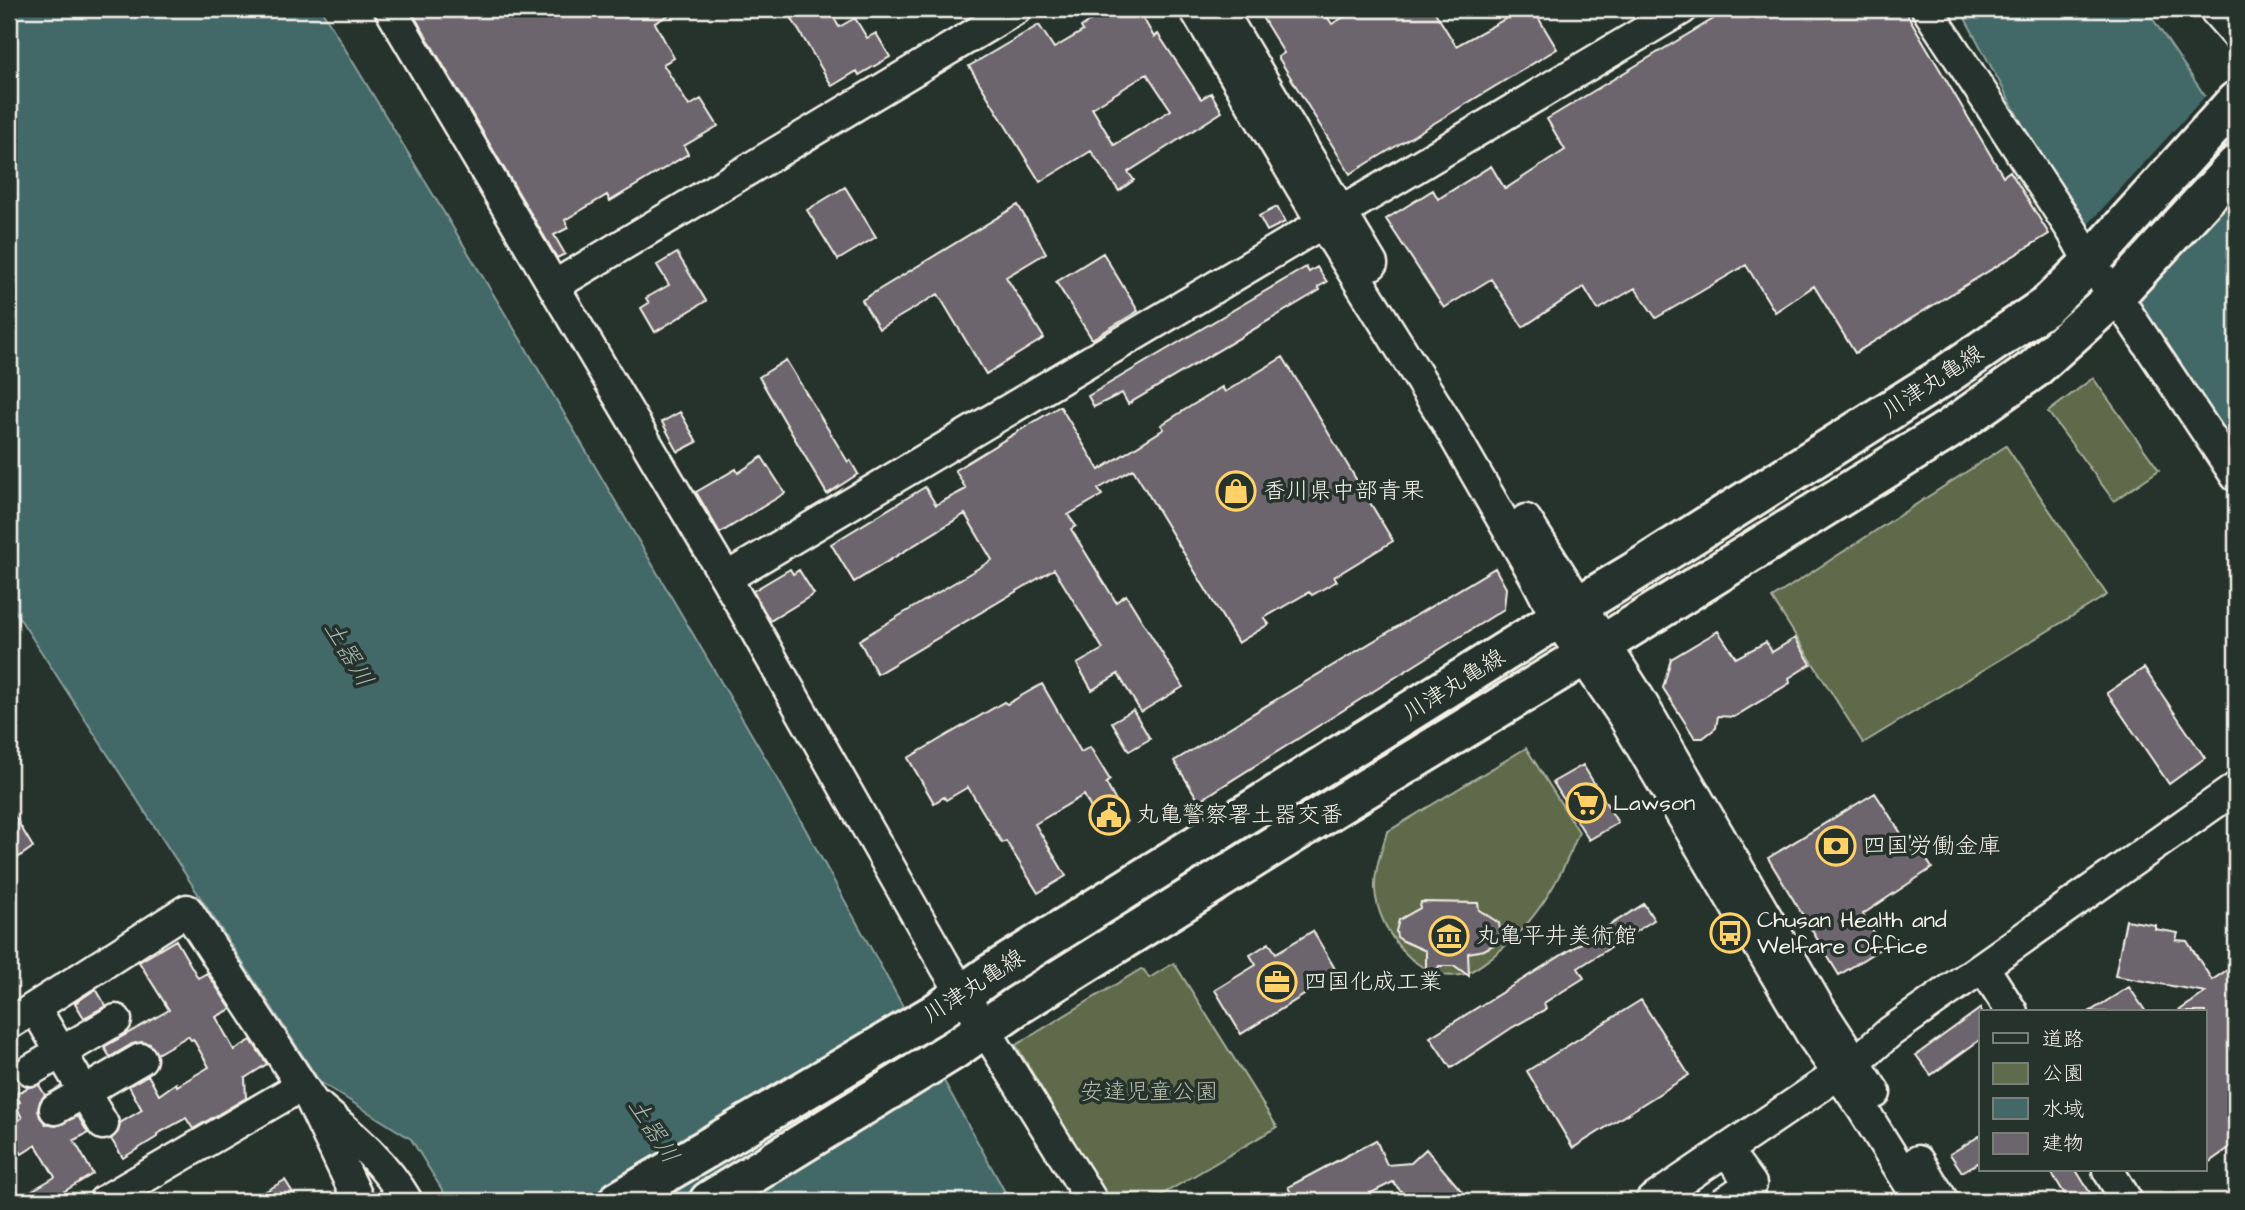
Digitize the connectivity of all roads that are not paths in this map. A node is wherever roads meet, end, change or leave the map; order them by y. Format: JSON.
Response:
{"nodes":[{"id":1,"x":390,"y":9,"type":"edge"},
{"id":2,"x":1016,"y":9,"type":"edge"},
{"id":3,"x":1195,"y":9,"type":"edge"},
{"id":4,"x":1220,"y":9,"type":"edge"},
{"id":5,"x":1682,"y":9,"type":"edge"},
{"id":6,"x":1927,"y":9,"type":"edge"},
{"id":7,"x":2214,"y":9,"type":"edge"},
{"id":8,"x":2236,"y":34,"type":"edge"},
{"id":9,"x":2235,"y":104,"type":"edge"},
{"id":10,"x":2236,"y":164,"type":"edge"},
{"id":11,"x":1331,"y":217,"type":"junction"},
{"id":12,"x":2093,"y":258,"type":"junction"},
{"id":13,"x":554,"y":286,"type":"junction"},
{"id":14,"x":2118,"y":292,"type":"junction"},
{"id":15,"x":2236,"y":476,"type":"edge"},
{"id":16,"x":726,"y":578,"type":"junction"},
{"id":17,"x":1569,"y":611,"type":"junction"},
{"id":18,"x":1594,"y":650,"type":"junction"},
{"id":19,"x":2236,"y":788,"type":"edge"},
{"id":20,"x":1984,"y":968,"type":"junction"},
{"id":21,"x":948,"y":1004,"type":"junction"},
{"id":22,"x":35,"y":1008,"type":"junction"},
{"id":23,"x":2011,"y":1010,"type":"edge"},
{"id":24,"x":116,"y":1020,"type":"dead end"},
{"id":25,"x":9,"y":1024,"type":"edge"},
{"id":26,"x":970,"y":1039,"type":"junction"},
{"id":27,"x":61,"y":1052,"type":"junction"},
{"id":28,"x":141,"y":1059,"type":"dead end"},
{"id":29,"x":1848,"y":1068,"type":"junction"},
{"id":30,"x":31,"y":1070,"type":"dead end"},
{"id":31,"x":84,"y":1092,"type":"junction"},
{"id":32,"x":306,"y":1093,"type":"junction"},
{"id":33,"x":55,"y":1108,"type":"dead end"},
{"id":34,"x":103,"y":1124,"type":"dead end"},
{"id":35,"x":1726,"y":1150,"type":"junction"},
{"id":36,"x":2109,"y":1172,"type":"edge"},
{"id":37,"x":104,"y":1201,"type":"edge"},
{"id":38,"x":359,"y":1201,"type":"edge"},
{"id":39,"x":407,"y":1201,"type":"edge"},
{"id":40,"x":618,"y":1201,"type":"edge"},
{"id":41,"x":709,"y":1201,"type":"edge"},
{"id":42,"x":1092,"y":1201,"type":"edge"},
{"id":43,"x":1651,"y":1201,"type":"edge"},
{"id":44,"x":1726,"y":1201,"type":"edge"},
{"id":45,"x":1920,"y":1201,"type":"edge"},
{"id":46,"x":1944,"y":1201,"type":"edge"},
{"id":47,"x":2127,"y":1201,"type":"edge"}],
"edges":[{"from":1,"to":13,"type":"street"},
{"from":2,"to":13,"type":"street"},
{"from":3,"to":11,"type":"street"},
{"from":4,"to":11,"type":"street"},
{"from":5,"to":11,"type":"street"},
{"from":6,"to":12,"type":"street"},
{"from":7,"to":8,"type":"street"},
{"from":9,"to":12,"type":"main road","name":"川津丸亀線"},
{"from":10,"to":14,"type":"main road","name":"川津丸亀線"},
{"from":11,"to":16,"type":"street"},
{"from":11,"to":17,"type":"street"},
{"from":12,"to":14,"type":"street"},
{"from":12,"to":17,"type":"main road","name":"川津丸亀線"},
{"from":13,"to":16,"type":"street"},
{"from":14,"to":15,"type":"street"},
{"from":14,"to":18,"type":"main road","name":"川津丸亀線"},
{"from":16,"to":21,"type":"street"},
{"from":17,"to":18,"type":"street"},
{"from":17,"to":21,"type":"main road","name":"川津丸亀線"},
{"from":18,"to":26,"type":"main road","name":"川津丸亀線"},
{"from":18,"to":29,"type":"street"},
{"from":19,"to":20,"type":"street"},
{"from":20,"to":23,"type":"street"},
{"from":20,"to":29,"type":"street"},
{"from":21,"to":26,"type":"street"},
{"from":21,"to":40,"type":"main road","name":"川津丸亀線"},
{"from":22,"to":25,"type":"street"},
{"from":22,"to":27,"type":"street"},
{"from":22,"to":32,"type":"street"},
{"from":24,"to":27,"type":"street"},
{"from":26,"to":41,"type":"main road","name":"川津丸亀線"},
{"from":26,"to":42,"type":"street"},
{"from":27,"to":30,"type":"street"},
{"from":27,"to":31,"type":"street"},
{"from":28,"to":31,"type":"street"},
{"from":29,"to":35,"type":"street"},
{"from":29,"to":45,"type":"street"},
{"from":29,"to":46,"type":"street"},
{"from":31,"to":33,"type":"street"},
{"from":31,"to":34,"type":"street"},
{"from":32,"to":37,"type":"street"},
{"from":32,"to":38,"type":"street"},
{"from":32,"to":39,"type":"street"},
{"from":35,"to":43,"type":"street"},
{"from":35,"to":44,"type":"street"},
{"from":36,"to":47,"type":"street"}]}
